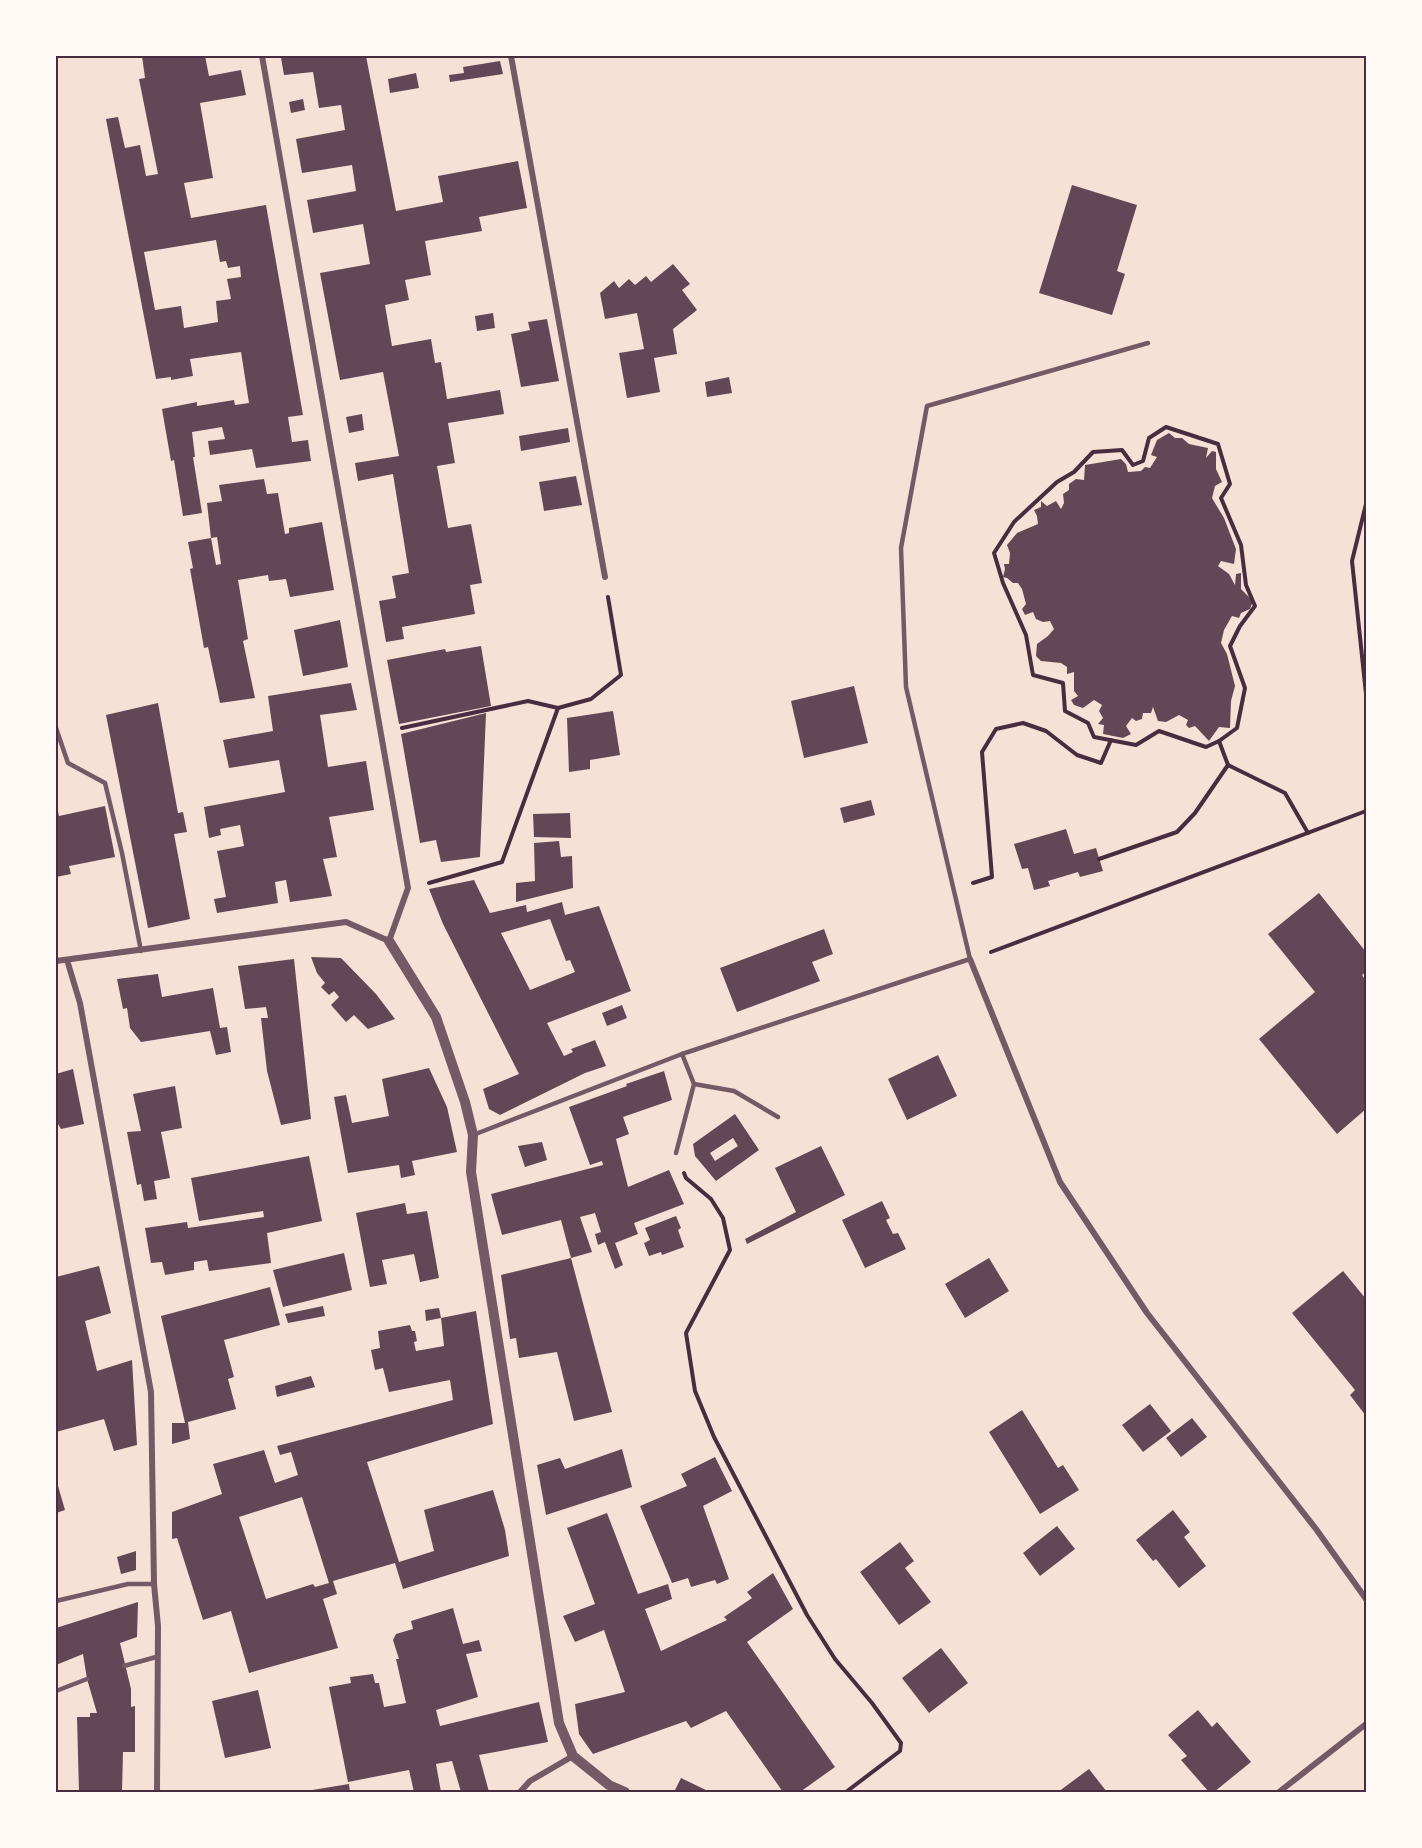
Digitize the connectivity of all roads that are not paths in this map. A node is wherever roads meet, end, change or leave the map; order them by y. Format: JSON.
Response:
{"nodes":[{"id":1,"x":262,"y":56,"type":"edge"},
{"id":2,"x":512,"y":56,"type":"edge"},
{"id":3,"x":1149,"y":343,"type":"dead end"},
{"id":4,"x":604,"y":577,"type":"road end"},
{"id":5,"x":56,"y":728,"type":"edge"},
{"id":6,"x":389,"y":941,"type":"junction"},
{"id":7,"x":141,"y":951,"type":"junction"},
{"id":8,"x":970,"y":959,"type":"junction"},
{"id":9,"x":67,"y":960,"type":"junction"},
{"id":10,"x":56,"y":961,"type":"edge"},
{"id":11,"x":682,"y":1054,"type":"junction"},
{"id":12,"x":694,"y":1084,"type":"junction"},
{"id":13,"x":778,"y":1117,"type":"dead end"},
{"id":14,"x":473,"y":1135,"type":"junction"},
{"id":15,"x":676,"y":1153,"type":"road end"},
{"id":16,"x":154,"y":1584,"type":"junction"},
{"id":17,"x":1366,"y":1599,"type":"edge"},
{"id":18,"x":56,"y":1602,"type":"edge"},
{"id":19,"x":156,"y":1657,"type":"junction"},
{"id":20,"x":124,"y":1666,"type":"dead end"},
{"id":21,"x":87,"y":1678,"type":"dead end"},
{"id":22,"x":56,"y":1691,"type":"edge"},
{"id":23,"x":1366,"y":1724,"type":"edge"},
{"id":24,"x":573,"y":1755,"type":"junction"},
{"id":25,"x":157,"y":1792,"type":"edge"},
{"id":26,"x":520,"y":1792,"type":"edge"},
{"id":27,"x":625,"y":1792,"type":"edge"},
{"id":28,"x":1279,"y":1792,"type":"edge"}],
"edges":[{"from":1,"to":6,"type":"street"},
{"from":2,"to":4,"type":"street"},
{"from":3,"to":8,"type":"lane"},
{"from":5,"to":7,"type":"lane"},
{"from":6,"to":7,"type":"street"},
{"from":6,"to":14,"type":"street"},
{"from":7,"to":9,"type":"street"},
{"from":8,"to":11,"type":"lane"},
{"from":8,"to":17,"type":"street"},
{"from":9,"to":10,"type":"street"},
{"from":9,"to":16,"type":"street"},
{"from":11,"to":12,"type":"lane"},
{"from":11,"to":14,"type":"lane"},
{"from":12,"to":13,"type":"lane"},
{"from":12,"to":15,"type":"lane"},
{"from":14,"to":24,"type":"street"},
{"from":16,"to":18,"type":"lane"},
{"from":16,"to":19,"type":"street"},
{"from":19,"to":20,"type":"lane"},
{"from":19,"to":25,"type":"street"},
{"from":21,"to":22,"type":"lane"},
{"from":23,"to":28,"type":"street"},
{"from":24,"to":26,"type":"street"},
{"from":24,"to":27,"type":"street"}]}
